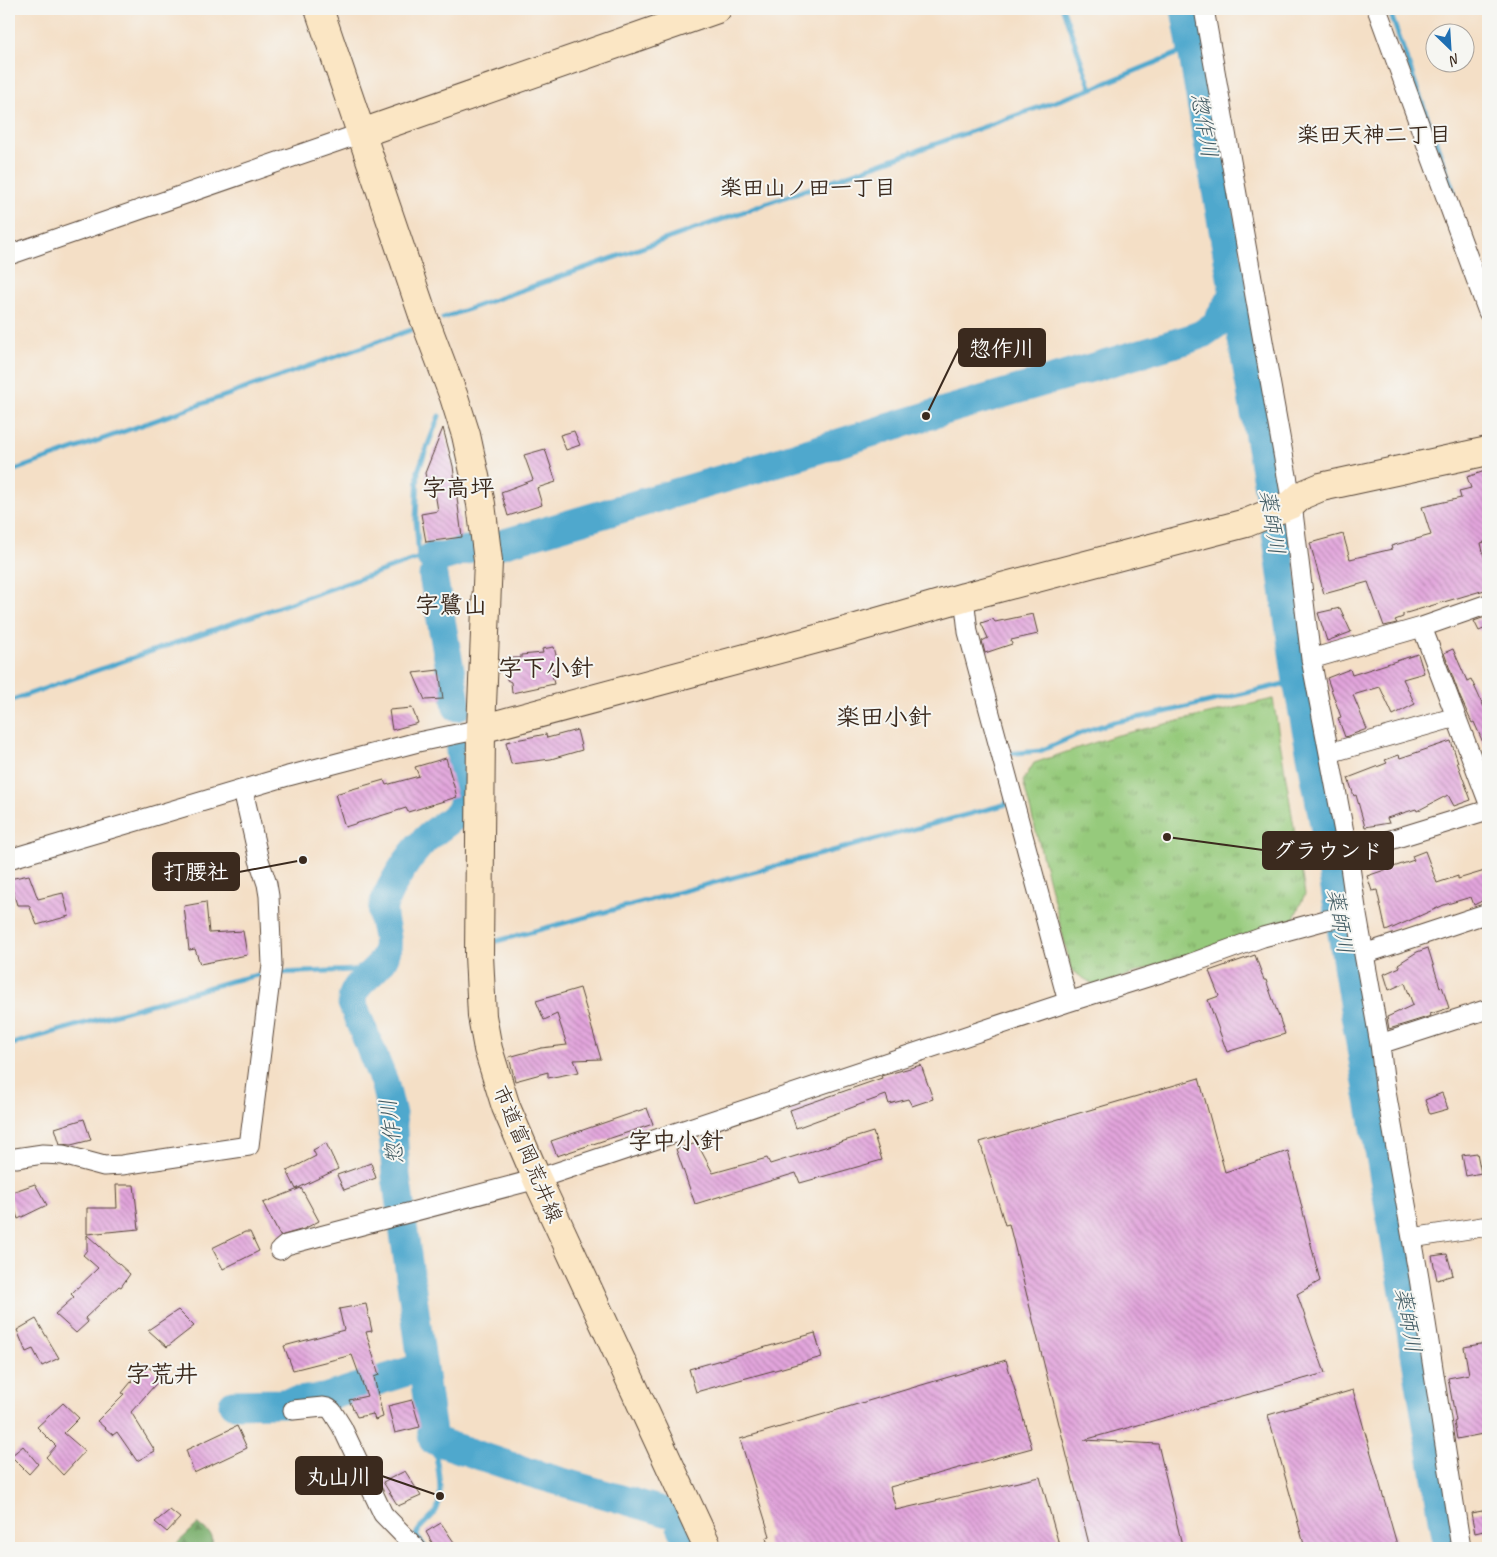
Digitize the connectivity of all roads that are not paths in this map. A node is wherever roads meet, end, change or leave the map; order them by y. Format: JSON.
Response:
{"nodes":[{"id":1,"x":319,"y":9,"type":"edge"},
{"id":2,"x":717,"y":9,"type":"edge"},
{"id":3,"x":1204,"y":9,"type":"edge"},
{"id":4,"x":1377,"y":9,"type":"edge"},
{"id":5,"x":362,"y":133,"type":"junction"},
{"id":6,"x":9,"y":255,"type":"edge"},
{"id":7,"x":1488,"y":312,"type":"edge"},
{"id":8,"x":1488,"y":451,"type":"edge"},
{"id":9,"x":1292,"y":504,"type":"junction"},
{"id":10,"x":964,"y":597,"type":"junction"},
{"id":11,"x":1488,"y":604,"type":"edge"},
{"id":12,"x":1422,"y":628,"type":"junction"},
{"id":13,"x":1311,"y":659,"type":"junction"},
{"id":14,"x":1456,"y":717,"type":"junction"},
{"id":15,"x":481,"y":728,"type":"junction"},
{"id":16,"x":1329,"y":753,"type":"junction"},
{"id":17,"x":243,"y":790,"type":"junction"},
{"id":18,"x":1488,"y":801,"type":"edge"},
{"id":19,"x":1488,"y":810,"type":"edge"},
{"id":20,"x":1348,"y":853,"type":"junction"},
{"id":21,"x":9,"y":859,"type":"edge"},
{"id":22,"x":1488,"y":913,"type":"edge"},
{"id":23,"x":1353,"y":915,"type":"junction"},
{"id":24,"x":1364,"y":954,"type":"junction"},
{"id":25,"x":1068,"y":1002,"type":"junction"},
{"id":26,"x":1488,"y":1009,"type":"edge"},
{"id":27,"x":1380,"y":1044,"type":"junction"},
{"id":28,"x":16,"y":1158,"type":"dead end"},
{"id":29,"x":537,"y":1179,"type":"junction"},
{"id":30,"x":1488,"y":1226,"type":"edge"},
{"id":31,"x":1412,"y":1238,"type":"junction"},
{"id":32,"x":280,"y":1250,"type":"dead end"},
{"id":33,"x":292,"y":1410,"type":"dead end"},
{"id":34,"x":416,"y":1548,"type":"edge"},
{"id":35,"x":708,"y":1548,"type":"edge"},
{"id":36,"x":1461,"y":1548,"type":"edge"}],
"edges":[{"from":1,"to":5,"type":"street","name":"市道富岡荒井線"},
{"from":2,"to":5,"type":"street"},
{"from":3,"to":9,"type":"street"},
{"from":4,"to":7,"type":"street"},
{"from":5,"to":6,"type":"street"},
{"from":5,"to":15,"type":"street","name":"市道富岡荒井線"},
{"from":8,"to":9,"type":"street"},
{"from":9,"to":10,"type":"street"},
{"from":9,"to":13,"type":"street"},
{"from":10,"to":15,"type":"street"},
{"from":10,"to":25,"type":"street"},
{"from":11,"to":12,"type":"street"},
{"from":12,"to":13,"type":"street"},
{"from":12,"to":14,"type":"street"},
{"from":13,"to":16,"type":"street"},
{"from":14,"to":16,"type":"street"},
{"from":14,"to":18,"type":"street"},
{"from":15,"to":17,"type":"street"},
{"from":15,"to":29,"type":"street","name":"市道富岡荒井線"},
{"from":16,"to":20,"type":"street"},
{"from":17,"to":21,"type":"street"},
{"from":17,"to":28,"type":"street"},
{"from":19,"to":20,"type":"street"},
{"from":20,"to":23,"type":"street"},
{"from":22,"to":24,"type":"street"},
{"from":23,"to":24,"type":"street"},
{"from":23,"to":25,"type":"street"},
{"from":24,"to":27,"type":"street"},
{"from":25,"to":29,"type":"street"},
{"from":26,"to":27,"type":"street"},
{"from":27,"to":31,"type":"street"},
{"from":29,"to":32,"type":"street"},
{"from":29,"to":35,"type":"street","name":"市道富岡荒井線"},
{"from":30,"to":31,"type":"street"},
{"from":31,"to":36,"type":"street"},
{"from":33,"to":34,"type":"street"}]}
